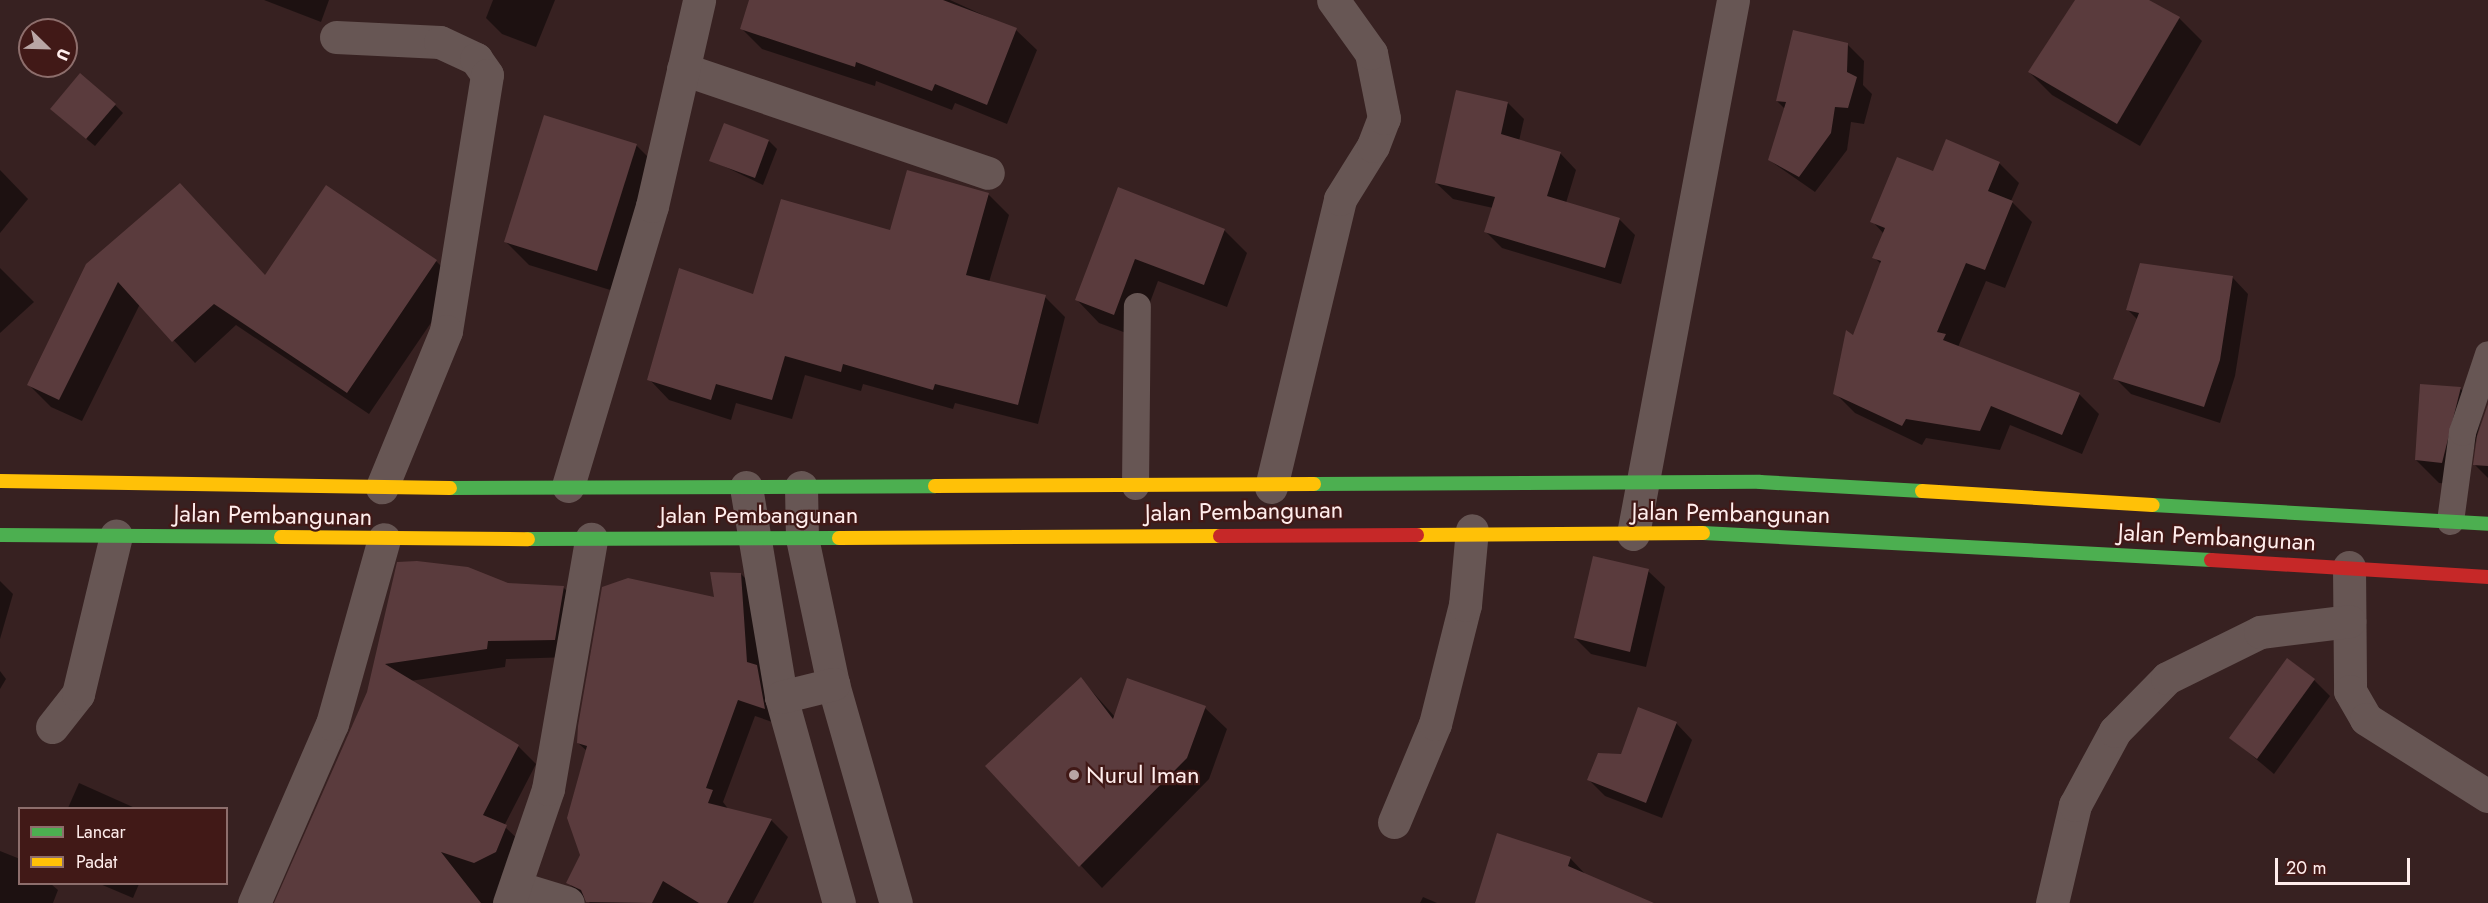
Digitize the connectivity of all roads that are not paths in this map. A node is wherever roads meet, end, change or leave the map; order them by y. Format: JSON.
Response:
{"nodes":[{"id":1,"x":699,"y":0,"type":"edge"},
{"id":2,"x":1333,"y":0,"type":"edge"},
{"id":3,"x":1733,"y":0,"type":"edge"},
{"id":4,"x":336,"y":37,"type":"dead end"},
{"id":5,"x":683,"y":69,"type":"junction"},
{"id":6,"x":988,"y":173,"type":"dead end"},
{"id":7,"x":1137,"y":306,"type":"dead end"},
{"id":8,"x":2488,"y":354,"type":"edge"},
{"id":9,"x":0,"y":482,"type":"edge"},
{"id":10,"x":1644,"y":483,"type":"junction"},
{"id":11,"x":568,"y":486,"type":"junction"},
{"id":12,"x":1135,"y":486,"type":"junction"},
{"id":13,"x":382,"y":487,"type":"junction"},
{"id":14,"x":746,"y":487,"type":"junction"},
{"id":15,"x":1271,"y":487,"type":"junction"},
{"id":16,"x":801,"y":488,"type":"junction"},
{"id":17,"x":2450,"y":521,"type":"junction"},
{"id":18,"x":2488,"y":524,"type":"edge"},
{"id":19,"x":1472,"y":530,"type":"junction"},
{"id":20,"x":1633,"y":534,"type":"junction"},
{"id":21,"x":0,"y":535,"type":"edge"},
{"id":22,"x":116,"y":536,"type":"junction"},
{"id":23,"x":750,"y":536,"type":"junction"},
{"id":24,"x":802,"y":538,"type":"junction"},
{"id":25,"x":384,"y":539,"type":"junction"},
{"id":26,"x":591,"y":539,"type":"junction"},
{"id":27,"x":2349,"y":567,"type":"junction"},
{"id":28,"x":2488,"y":577,"type":"edge"},
{"id":29,"x":2349,"y":621,"type":"junction"},
{"id":30,"x":833,"y":684,"type":"junction"},
{"id":31,"x":781,"y":697,"type":"junction"},
{"id":32,"x":51,"y":727,"type":"dead end"},
{"id":33,"x":2488,"y":796,"type":"edge"},
{"id":34,"x":1394,"y":822,"type":"dead end"},
{"id":35,"x":513,"y":895,"type":"edge"},
{"id":36,"x":254,"y":903,"type":"edge"},
{"id":37,"x":568,"y":903,"type":"edge"},
{"id":38,"x":839,"y":903,"type":"edge"},
{"id":39,"x":896,"y":903,"type":"edge"},
{"id":40,"x":2052,"y":903,"type":"edge"}],
"edges":[{"from":1,"to":5,"type":"street"},
{"from":2,"to":15,"type":"street"},
{"from":3,"to":10,"type":"street"},
{"from":4,"to":13,"type":"street"},
{"from":5,"to":6,"type":"street"},
{"from":5,"to":11,"type":"street"},
{"from":7,"to":12,"type":"lane"},
{"from":8,"to":17,"type":"lane"},
{"from":9,"to":13,"type":"main road","name":"Jalan Pembangunan"},
{"from":10,"to":15,"type":"main road","name":"Jalan Pembangunan"},
{"from":10,"to":17,"type":"main road","name":"Jalan Pembangunan"},
{"from":10,"to":20,"type":"street"},
{"from":11,"to":13,"type":"main road","name":"Jalan Pembangunan"},
{"from":11,"to":14,"type":"main road","name":"Jalan Pembangunan"},
{"from":12,"to":15,"type":"main road","name":"Jalan Pembangunan"},
{"from":12,"to":16,"type":"main road","name":"Jalan Pembangunan"},
{"from":14,"to":16,"type":"main road","name":"Jalan Pembangunan"},
{"from":14,"to":23,"type":"street"},
{"from":16,"to":24,"type":"street"},
{"from":17,"to":18,"type":"main road","name":"Jalan Pembangunan"},
{"from":19,"to":20,"type":"main road","name":"Jalan Pembangunan"},
{"from":19,"to":24,"type":"main road","name":"Jalan Pembangunan"},
{"from":19,"to":34,"type":"street"},
{"from":20,"to":27,"type":"main road","name":"Jalan Pembangunan"},
{"from":21,"to":22,"type":"main road","name":"Jalan Pembangunan"},
{"from":22,"to":25,"type":"main road","name":"Jalan Pembangunan"},
{"from":22,"to":32,"type":"street"},
{"from":23,"to":24,"type":"main road","name":"Jalan Pembangunan"},
{"from":23,"to":26,"type":"main road","name":"Jalan Pembangunan"},
{"from":23,"to":31,"type":"street"},
{"from":24,"to":30,"type":"street"},
{"from":25,"to":26,"type":"main road","name":"Jalan Pembangunan"},
{"from":25,"to":36,"type":"street"},
{"from":26,"to":35,"type":"street"},
{"from":27,"to":28,"type":"main road","name":"Jalan Pembangunan"},
{"from":27,"to":29,"type":"street"},
{"from":29,"to":33,"type":"street"},
{"from":29,"to":40,"type":"street"},
{"from":30,"to":31,"type":"street"},
{"from":30,"to":39,"type":"street"},
{"from":31,"to":38,"type":"street"},
{"from":35,"to":37,"type":"street"}]}
